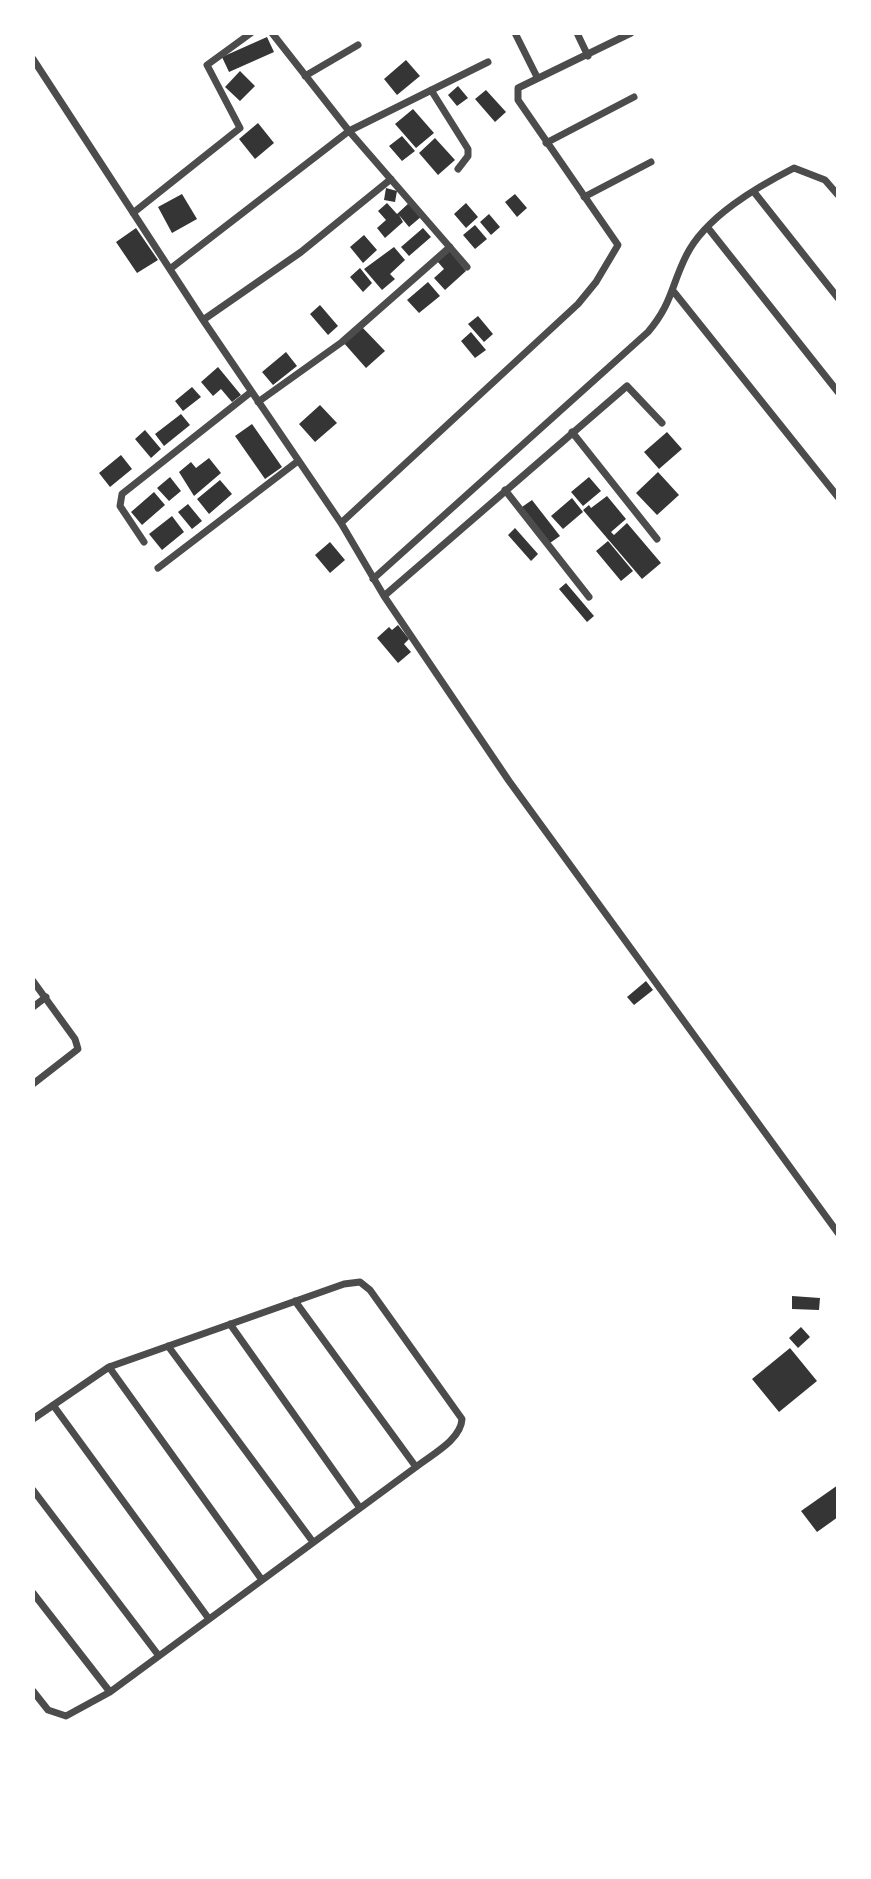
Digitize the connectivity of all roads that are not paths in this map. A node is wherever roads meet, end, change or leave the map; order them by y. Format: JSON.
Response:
{"nodes":[{"id":1,"x":251,"y":33,"type":"edge"},
{"id":2,"x":272,"y":33,"type":"edge"},
{"id":3,"x":514,"y":33,"type":"edge"},
{"id":4,"x":577,"y":33,"type":"edge"},
{"id":5,"x":631,"y":33,"type":"edge"},
{"id":6,"x":358,"y":44,"type":"dead end"},
{"id":7,"x":588,"y":56,"type":"junction"},
{"id":8,"x":33,"y":59,"type":"edge"},
{"id":9,"x":488,"y":62,"type":"dead end"},
{"id":10,"x":305,"y":76,"type":"junction"},
{"id":11,"x":537,"y":77,"type":"junction"},
{"id":12,"x":431,"y":90,"type":"junction"},
{"id":13,"x":634,"y":97,"type":"dead end"},
{"id":14,"x":349,"y":131,"type":"junction"},
{"id":15,"x":546,"y":143,"type":"junction"},
{"id":16,"x":651,"y":162,"type":"dead end"},
{"id":17,"x":457,"y":169,"type":"dead end"},
{"id":18,"x":391,"y":179,"type":"junction"},
{"id":19,"x":754,"y":192,"type":"junction"},
{"id":20,"x":838,"y":195,"type":"edge"},
{"id":21,"x":584,"y":197,"type":"junction"},
{"id":22,"x":133,"y":213,"type":"junction"},
{"id":23,"x":708,"y":228,"type":"junction"},
{"id":24,"x":450,"y":247,"type":"junction"},
{"id":25,"x":467,"y":267,"type":"dead end"},
{"id":26,"x":170,"y":269,"type":"junction"},
{"id":27,"x":674,"y":292,"type":"junction"},
{"id":28,"x":838,"y":298,"type":"edge"},
{"id":29,"x":203,"y":320,"type":"junction"},
{"id":30,"x":838,"y":392,"type":"edge"},
{"id":31,"x":251,"y":393,"type":"junction"},
{"id":32,"x":258,"y":402,"type":"junction"},
{"id":33,"x":662,"y":423,"type":"dead end"},
{"id":34,"x":572,"y":432,"type":"junction"},
{"id":35,"x":298,"y":461,"type":"junction"},
{"id":36,"x":505,"y":491,"type":"junction"},
{"id":37,"x":838,"y":497,"type":"edge"},
{"id":38,"x":341,"y":523,"type":"junction"},
{"id":39,"x":657,"y":539,"type":"dead end"},
{"id":40,"x":144,"y":542,"type":"dead end"},
{"id":41,"x":158,"y":568,"type":"dead end"},
{"id":42,"x":373,"y":579,"type":"junction"},
{"id":43,"x":384,"y":596,"type":"junction"},
{"id":44,"x":589,"y":597,"type":"dead end"},
{"id":45,"x":33,"y":981,"type":"edge"},
{"id":46,"x":46,"y":998,"type":"junction"},
{"id":47,"x":33,"y":1007,"type":"edge"},
{"id":48,"x":33,"y":1084,"type":"edge"},
{"id":49,"x":838,"y":1233,"type":"edge"},
{"id":50,"x":295,"y":1301,"type":"junction"},
{"id":51,"x":230,"y":1324,"type":"junction"},
{"id":52,"x":168,"y":1346,"type":"junction"},
{"id":53,"x":109,"y":1367,"type":"junction"},
{"id":54,"x":53,"y":1405,"type":"junction"},
{"id":55,"x":33,"y":1419,"type":"edge"},
{"id":56,"x":416,"y":1467,"type":"junction"},
{"id":57,"x":33,"y":1490,"type":"edge"},
{"id":58,"x":360,"y":1508,"type":"junction"},
{"id":59,"x":313,"y":1542,"type":"junction"},
{"id":60,"x":262,"y":1580,"type":"junction"},
{"id":61,"x":33,"y":1593,"type":"edge"},
{"id":62,"x":209,"y":1619,"type":"junction"},
{"id":63,"x":159,"y":1656,"type":"junction"},
{"id":64,"x":33,"y":1691,"type":"edge"},
{"id":65,"x":110,"y":1692,"type":"junction"}],
"edges":[{"from":1,"to":22,"type":"street"},
{"from":2,"to":10,"type":"street"},
{"from":3,"to":11,"type":"street"},
{"from":4,"to":7,"type":"street"},
{"from":5,"to":7,"type":"street"},
{"from":6,"to":10,"type":"street"},
{"from":7,"to":11,"type":"street"},
{"from":8,"to":22,"type":"street"},
{"from":9,"to":12,"type":"street"},
{"from":10,"to":14,"type":"street"},
{"from":11,"to":15,"type":"street"},
{"from":12,"to":14,"type":"street"},
{"from":12,"to":17,"type":"street"},
{"from":13,"to":15,"type":"street"},
{"from":14,"to":18,"type":"street"},
{"from":14,"to":26,"type":"street"},
{"from":15,"to":21,"type":"street"},
{"from":16,"to":21,"type":"street"},
{"from":18,"to":24,"type":"street"},
{"from":18,"to":29,"type":"street"},
{"from":19,"to":20,"type":"street"},
{"from":19,"to":23,"type":"street"},
{"from":19,"to":28,"type":"street"},
{"from":21,"to":38,"type":"street"},
{"from":22,"to":26,"type":"street"},
{"from":23,"to":27,"type":"street"},
{"from":23,"to":30,"type":"street"},
{"from":24,"to":25,"type":"street"},
{"from":24,"to":32,"type":"street"},
{"from":26,"to":29,"type":"street"},
{"from":27,"to":37,"type":"street"},
{"from":27,"to":42,"type":"street"},
{"from":29,"to":31,"type":"street"},
{"from":31,"to":32,"type":"street"},
{"from":31,"to":40,"type":"street"},
{"from":32,"to":35,"type":"street"},
{"from":33,"to":34,"type":"street"},
{"from":34,"to":36,"type":"street"},
{"from":34,"to":39,"type":"street"},
{"from":35,"to":38,"type":"street"},
{"from":35,"to":41,"type":"street"},
{"from":36,"to":43,"type":"street"},
{"from":36,"to":44,"type":"street"},
{"from":38,"to":42,"type":"street"},
{"from":42,"to":43,"type":"street"},
{"from":43,"to":49,"type":"street"},
{"from":45,"to":46,"type":"street"},
{"from":46,"to":47,"type":"street"},
{"from":46,"to":48,"type":"street"},
{"from":50,"to":51,"type":"street"},
{"from":50,"to":56,"type":"street"},
{"from":50,"to":56,"type":"street"},
{"from":51,"to":52,"type":"street"},
{"from":51,"to":58,"type":"street"},
{"from":52,"to":53,"type":"street"},
{"from":52,"to":59,"type":"street"},
{"from":53,"to":54,"type":"street"},
{"from":53,"to":60,"type":"street"},
{"from":54,"to":55,"type":"street"},
{"from":54,"to":62,"type":"street"},
{"from":56,"to":58,"type":"street"},
{"from":57,"to":63,"type":"street"},
{"from":58,"to":59,"type":"street"},
{"from":59,"to":60,"type":"street"},
{"from":60,"to":62,"type":"street"},
{"from":61,"to":65,"type":"street"},
{"from":62,"to":63,"type":"street"},
{"from":63,"to":65,"type":"street"},
{"from":64,"to":65,"type":"street"}]}
